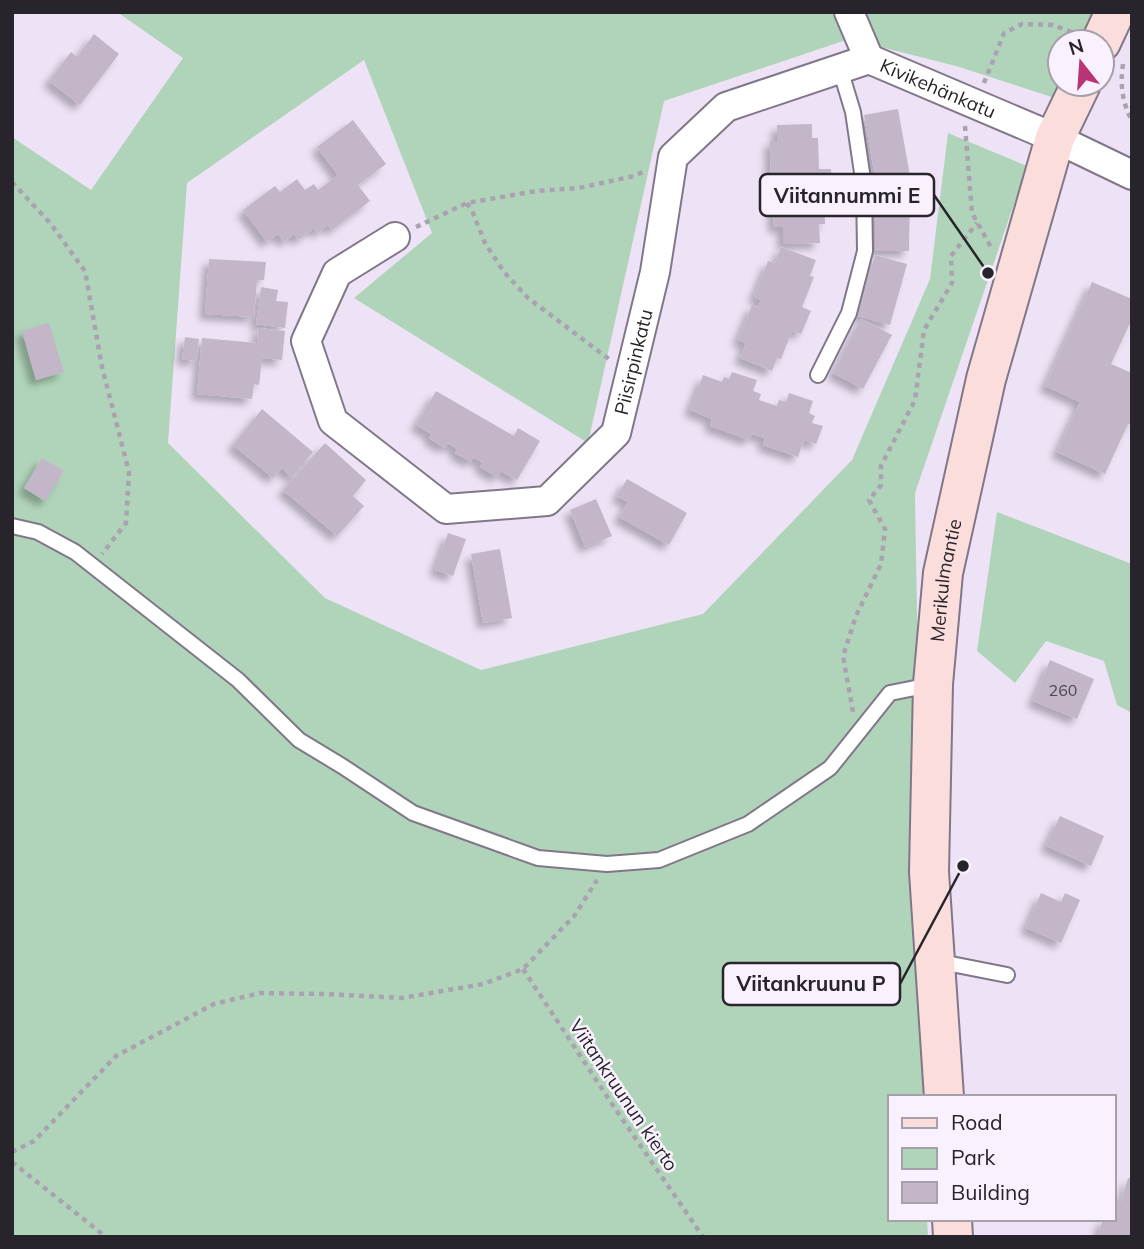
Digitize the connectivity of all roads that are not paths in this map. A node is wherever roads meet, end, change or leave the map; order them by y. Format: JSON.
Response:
{"nodes":[{"id":1,"x":849,"y":12,"type":"edge"},
{"id":2,"x":1115,"y":12,"type":"edge"},
{"id":3,"x":1107,"y":28,"type":"edge"},
{"id":4,"x":869,"y":59,"type":"junction"},
{"id":5,"x":840,"y":69,"type":"junction"},
{"id":6,"x":1074,"y":98,"type":"edge"},
{"id":7,"x":1055,"y":138,"type":"junction"},
{"id":8,"x":1132,"y":175,"type":"edge"},
{"id":9,"x":395,"y":237,"type":"road end"},
{"id":10,"x":818,"y":375,"type":"dead end"},
{"id":11,"x":12,"y":526,"type":"edge"},
{"id":12,"x":933,"y":684,"type":"junction"},
{"id":13,"x":935,"y":960,"type":"junction"},
{"id":14,"x":1007,"y":975,"type":"dead end"},
{"id":15,"x":944,"y":1095,"type":"edge"}],
"edges":[{"from":1,"to":4,"type":"street","name":"Kivikehänkatu"},
{"from":2,"to":3,"type":"street"},
{"from":4,"to":5,"type":"street"},
{"from":4,"to":7,"type":"street","name":"Kivikehänkatu"},
{"from":5,"to":9,"type":"street","name":"Piisirpinkatu"},
{"from":5,"to":10,"type":"lane"},
{"from":6,"to":7,"type":"street","name":"Merikulmantie"},
{"from":7,"to":8,"type":"street","name":"Kivikehänkatu"},
{"from":7,"to":12,"type":"street","name":"Merikulmantie"},
{"from":11,"to":12,"type":"lane"},
{"from":12,"to":13,"type":"street","name":"Merikulmantie"},
{"from":13,"to":14,"type":"lane"},
{"from":13,"to":15,"type":"street","name":"Merikulmantie"}]}
